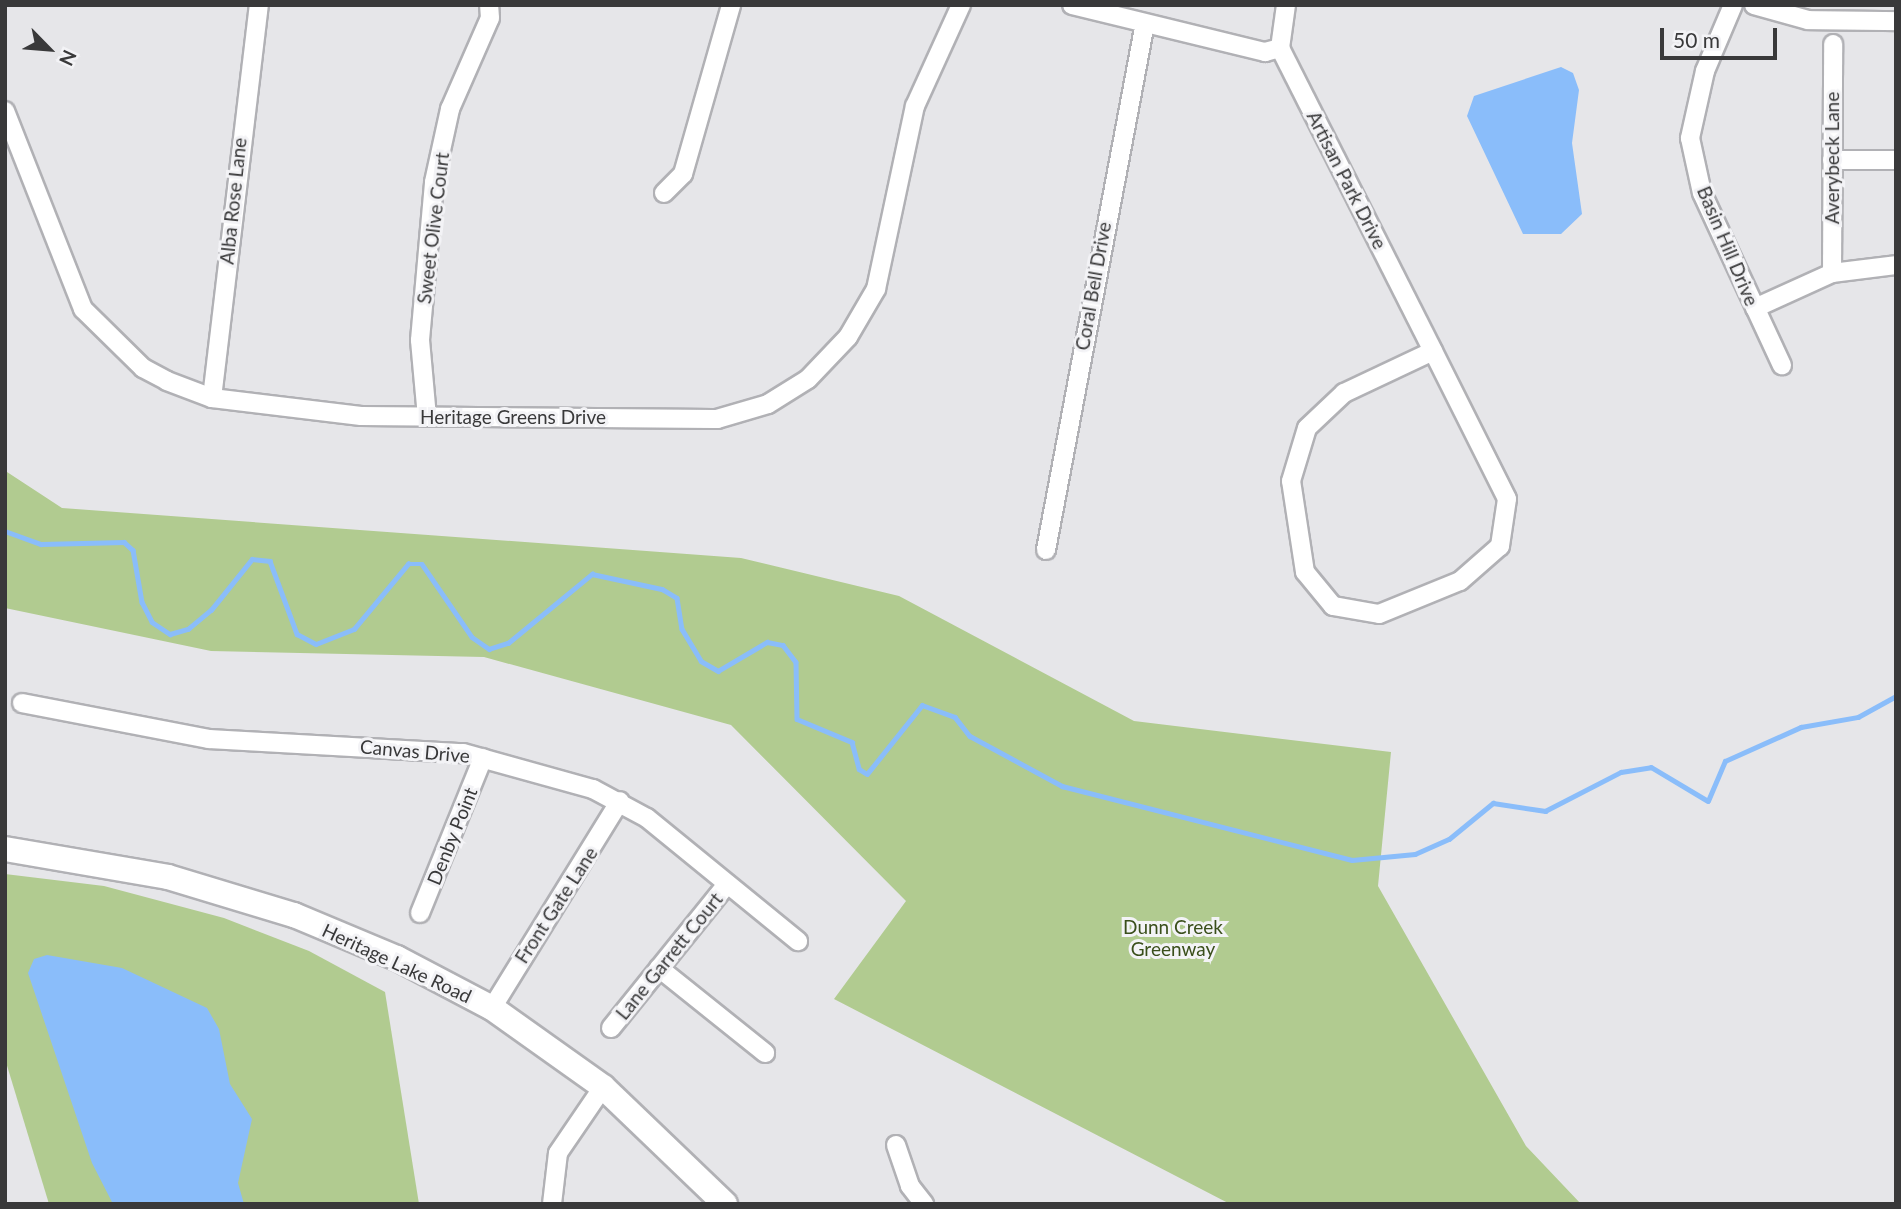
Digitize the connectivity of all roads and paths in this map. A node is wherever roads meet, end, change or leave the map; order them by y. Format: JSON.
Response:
{"nodes":[{"id":1,"x":259,"y":5,"type":"edge"},
{"id":2,"x":489,"y":5,"type":"edge"},
{"id":3,"x":731,"y":5,"type":"edge"},
{"id":4,"x":961,"y":5,"type":"edge"},
{"id":5,"x":1072,"y":5,"type":"edge"},
{"id":6,"x":1286,"y":5,"type":"edge"},
{"id":7,"x":1733,"y":5,"type":"edge"},
{"id":8,"x":1754,"y":5,"type":"edge"},
{"id":9,"x":1896,"y":21,"type":"edge"},
{"id":10,"x":1145,"y":23,"type":"junction"},
{"id":11,"x":1833,"y":44,"type":"dead end"},
{"id":12,"x":1280,"y":48,"type":"junction"},
{"id":13,"x":5,"y":111,"type":"edge"},
{"id":14,"x":1832,"y":160,"type":"junction"},
{"id":15,"x":1896,"y":160,"type":"edge"},
{"id":16,"x":664,"y":193,"type":"dead end"},
{"id":17,"x":1896,"y":265,"type":"edge"},
{"id":18,"x":1832,"y":273,"type":"junction"},
{"id":19,"x":1755,"y":308,"type":"junction"},
{"id":20,"x":1433,"y":351,"type":"junction"},
{"id":21,"x":1782,"y":365,"type":"dead end"},
{"id":22,"x":212,"y":398,"type":"junction"},
{"id":23,"x":427,"y":417,"type":"junction"},
{"id":24,"x":1046,"y":550,"type":"dead end"},
{"id":25,"x":22,"y":703,"type":"dead end"},
{"id":26,"x":483,"y":758,"type":"junction"},
{"id":27,"x":620,"y":801,"type":"junction"},
{"id":28,"x":5,"y":849,"type":"edge"},
{"id":29,"x":727,"y":884,"type":"junction"},
{"id":30,"x":420,"y":913,"type":"dead end"},
{"id":31,"x":798,"y":942,"type":"dead end"},
{"id":32,"x":659,"y":968,"type":"junction"},
{"id":33,"x":492,"y":1008,"type":"junction"},
{"id":34,"x":611,"y":1028,"type":"dead end"},
{"id":35,"x":765,"y":1053,"type":"dead end"},
{"id":36,"x":603,"y":1087,"type":"junction"},
{"id":37,"x":896,"y":1145,"type":"dead end"},
{"id":38,"x":552,"y":1204,"type":"edge"},
{"id":39,"x":725,"y":1204,"type":"edge"},
{"id":40,"x":924,"y":1204,"type":"edge"}],
"edges":[{"from":1,"to":22,"type":"street","name":"Alba Rose Lane"},
{"from":2,"to":23,"type":"street","name":"Sweet Olive Court"},
{"from":3,"to":16,"type":"street"},
{"from":4,"to":23,"type":"street","name":"Heritage Greens Drive"},
{"from":5,"to":10,"type":"street"},
{"from":6,"to":12,"type":"street"},
{"from":7,"to":19,"type":"street","name":"Basin Hill Drive"},
{"from":8,"to":9,"type":"street"},
{"from":10,"to":12,"type":"street"},
{"from":10,"to":24,"type":"street","name":"Coral Bell Drive"},
{"from":11,"to":14,"type":"street","name":"Averybeck Lane"},
{"from":12,"to":20,"type":"street","name":"Artisan Park Drive"},
{"from":13,"to":22,"type":"street","name":"Heritage Greens Drive"},
{"from":14,"to":15,"type":"street"},
{"from":14,"to":18,"type":"street","name":"Averybeck Lane"},
{"from":17,"to":18,"type":"street"},
{"from":18,"to":19,"type":"street"},
{"from":19,"to":21,"type":"street","name":"Basin Hill Drive"},
{"from":20,"to":20,"type":"street","name":"Artisan Park Drive"},
{"from":22,"to":23,"type":"street","name":"Heritage Greens Drive"},
{"from":25,"to":26,"type":"street","name":"Canvas Drive"},
{"from":26,"to":27,"type":"street","name":"Canvas Drive"},
{"from":26,"to":30,"type":"street","name":"Denby Point"},
{"from":27,"to":29,"type":"street","name":"Canvas Drive"},
{"from":27,"to":33,"type":"street","name":"Front Gate Lane"},
{"from":28,"to":33,"type":"main road","name":"Heritage Lake Road"},
{"from":29,"to":31,"type":"street","name":"Canvas Drive"},
{"from":29,"to":32,"type":"street","name":"Lane Garrett Court"},
{"from":32,"to":34,"type":"street","name":"Lane Garrett Court"},
{"from":32,"to":35,"type":"street"},
{"from":33,"to":36,"type":"main road","name":"Heritage Lake Road"},
{"from":36,"to":38,"type":"street"},
{"from":36,"to":39,"type":"main road","name":"Heritage Lake Road"},
{"from":37,"to":40,"type":"street"}]}
